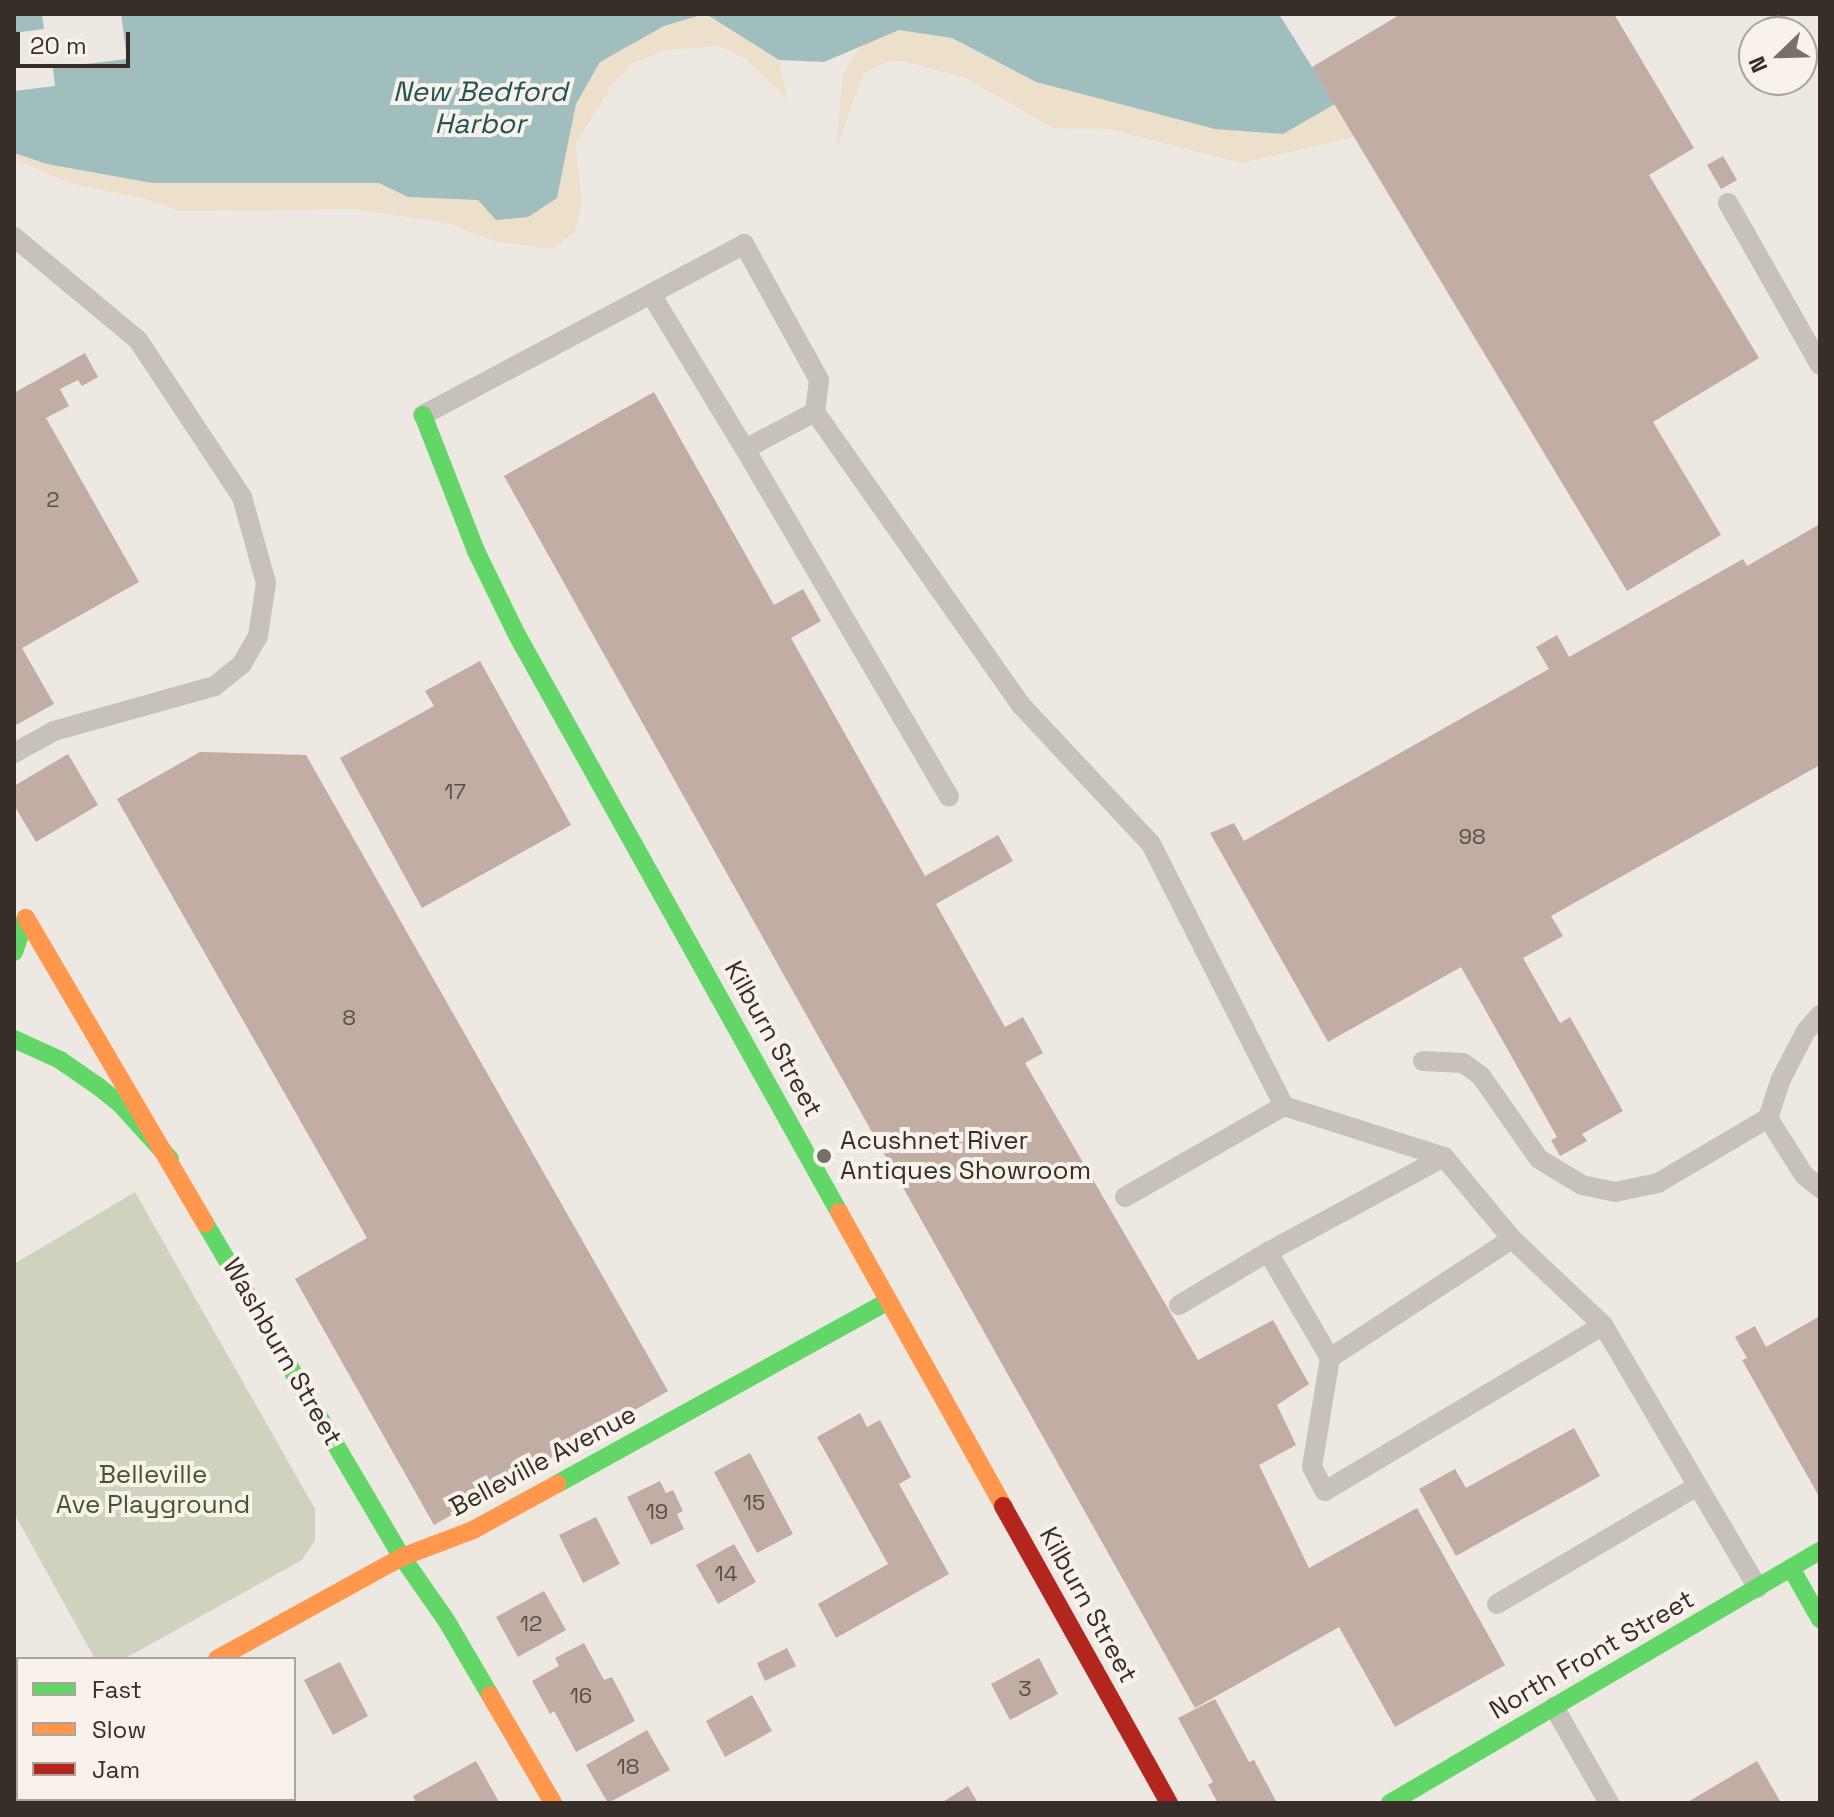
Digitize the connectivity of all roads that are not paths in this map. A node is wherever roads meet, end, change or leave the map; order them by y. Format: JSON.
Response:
{"nodes":[{"id":1,"x":1728,"y":203,"type":"dead end"},
{"id":2,"x":14,"y":237,"type":"edge"},
{"id":3,"x":651,"y":294,"type":"junction"},
{"id":4,"x":1820,"y":365,"type":"edge"},
{"id":5,"x":815,"y":412,"type":"junction"},
{"id":6,"x":423,"y":415,"type":"joint"},
{"id":7,"x":745,"y":449,"type":"junction"},
{"id":8,"x":14,"y":753,"type":"edge"},
{"id":9,"x":949,"y":797,"type":"dead end"},
{"id":10,"x":17,"y":923,"type":"edge"},
{"id":11,"x":1820,"y":1015,"type":"edge"},
{"id":12,"x":14,"y":1039,"type":"edge"},
{"id":13,"x":1423,"y":1061,"type":"dead end"},
{"id":14,"x":1284,"y":1106,"type":"junction"},
{"id":15,"x":1768,"y":1118,"type":"junction"},
{"id":16,"x":1444,"y":1157,"type":"junction"},
{"id":17,"x":170,"y":1159,"type":"junction"},
{"id":18,"x":1820,"y":1188,"type":"edge"},
{"id":19,"x":1125,"y":1197,"type":"dead end"},
{"id":20,"x":1512,"y":1239,"type":"junction"},
{"id":21,"x":1268,"y":1252,"type":"junction"},
{"id":22,"x":889,"y":1301,"type":"junction"},
{"id":23,"x":1179,"y":1305,"type":"dead end"},
{"id":24,"x":1603,"y":1325,"type":"junction"},
{"id":25,"x":1330,"y":1358,"type":"junction"},
{"id":26,"x":1697,"y":1486,"type":"junction"},
{"id":27,"x":1820,"y":1551,"type":"edge"},
{"id":28,"x":402,"y":1557,"type":"junction"},
{"id":29,"x":1791,"y":1568,"type":"junction"},
{"id":30,"x":1758,"y":1588,"type":"junction"},
{"id":31,"x":1497,"y":1604,"type":"dead end"},
{"id":32,"x":1820,"y":1619,"type":"edge"},
{"id":33,"x":221,"y":1657,"type":"edge"},
{"id":34,"x":1554,"y":1707,"type":"junction"},
{"id":35,"x":1396,"y":1802,"type":"edge"},
{"id":36,"x":553,"y":1803,"type":"edge"},
{"id":37,"x":1169,"y":1803,"type":"edge"},
{"id":38,"x":1609,"y":1803,"type":"edge"}],
"edges":[{"from":1,"to":4,"type":"lane"},
{"from":2,"to":8,"type":"lane"},
{"from":3,"to":5,"type":"lane"},
{"from":3,"to":6,"type":"lane"},
{"from":3,"to":7,"type":"lane"},
{"from":5,"to":7,"type":"lane"},
{"from":5,"to":14,"type":"lane"},
{"from":6,"to":22,"type":"main road","name":"Kilburn Street"},
{"from":7,"to":9,"type":"lane"},
{"from":10,"to":17,"type":"main road","name":"Washburn Street"},
{"from":11,"to":15,"type":"lane"},
{"from":12,"to":17,"type":"main road"},
{"from":13,"to":15,"type":"lane"},
{"from":14,"to":16,"type":"lane"},
{"from":14,"to":19,"type":"lane"},
{"from":15,"to":18,"type":"lane"},
{"from":16,"to":20,"type":"lane"},
{"from":16,"to":21,"type":"lane"},
{"from":17,"to":28,"type":"main road","name":"Washburn Street"},
{"from":20,"to":24,"type":"lane"},
{"from":20,"to":25,"type":"lane"},
{"from":21,"to":23,"type":"lane"},
{"from":21,"to":25,"type":"lane"},
{"from":22,"to":28,"type":"main road","name":"Belleville Avenue"},
{"from":22,"to":37,"type":"main road","name":"Kilburn Street"},
{"from":24,"to":25,"type":"lane"},
{"from":24,"to":26,"type":"lane"},
{"from":26,"to":30,"type":"lane"},
{"from":26,"to":31,"type":"lane"},
{"from":27,"to":29,"type":"main road","name":"North Front Street"},
{"from":28,"to":33,"type":"main road","name":"Belleville Avenue"},
{"from":28,"to":36,"type":"main road","name":"Washburn Street"},
{"from":29,"to":30,"type":"main road","name":"North Front Street"},
{"from":29,"to":32,"type":"main road"},
{"from":30,"to":34,"type":"main road","name":"North Front Street"},
{"from":34,"to":35,"type":"main road","name":"North Front Street"},
{"from":34,"to":38,"type":"lane"}]}
